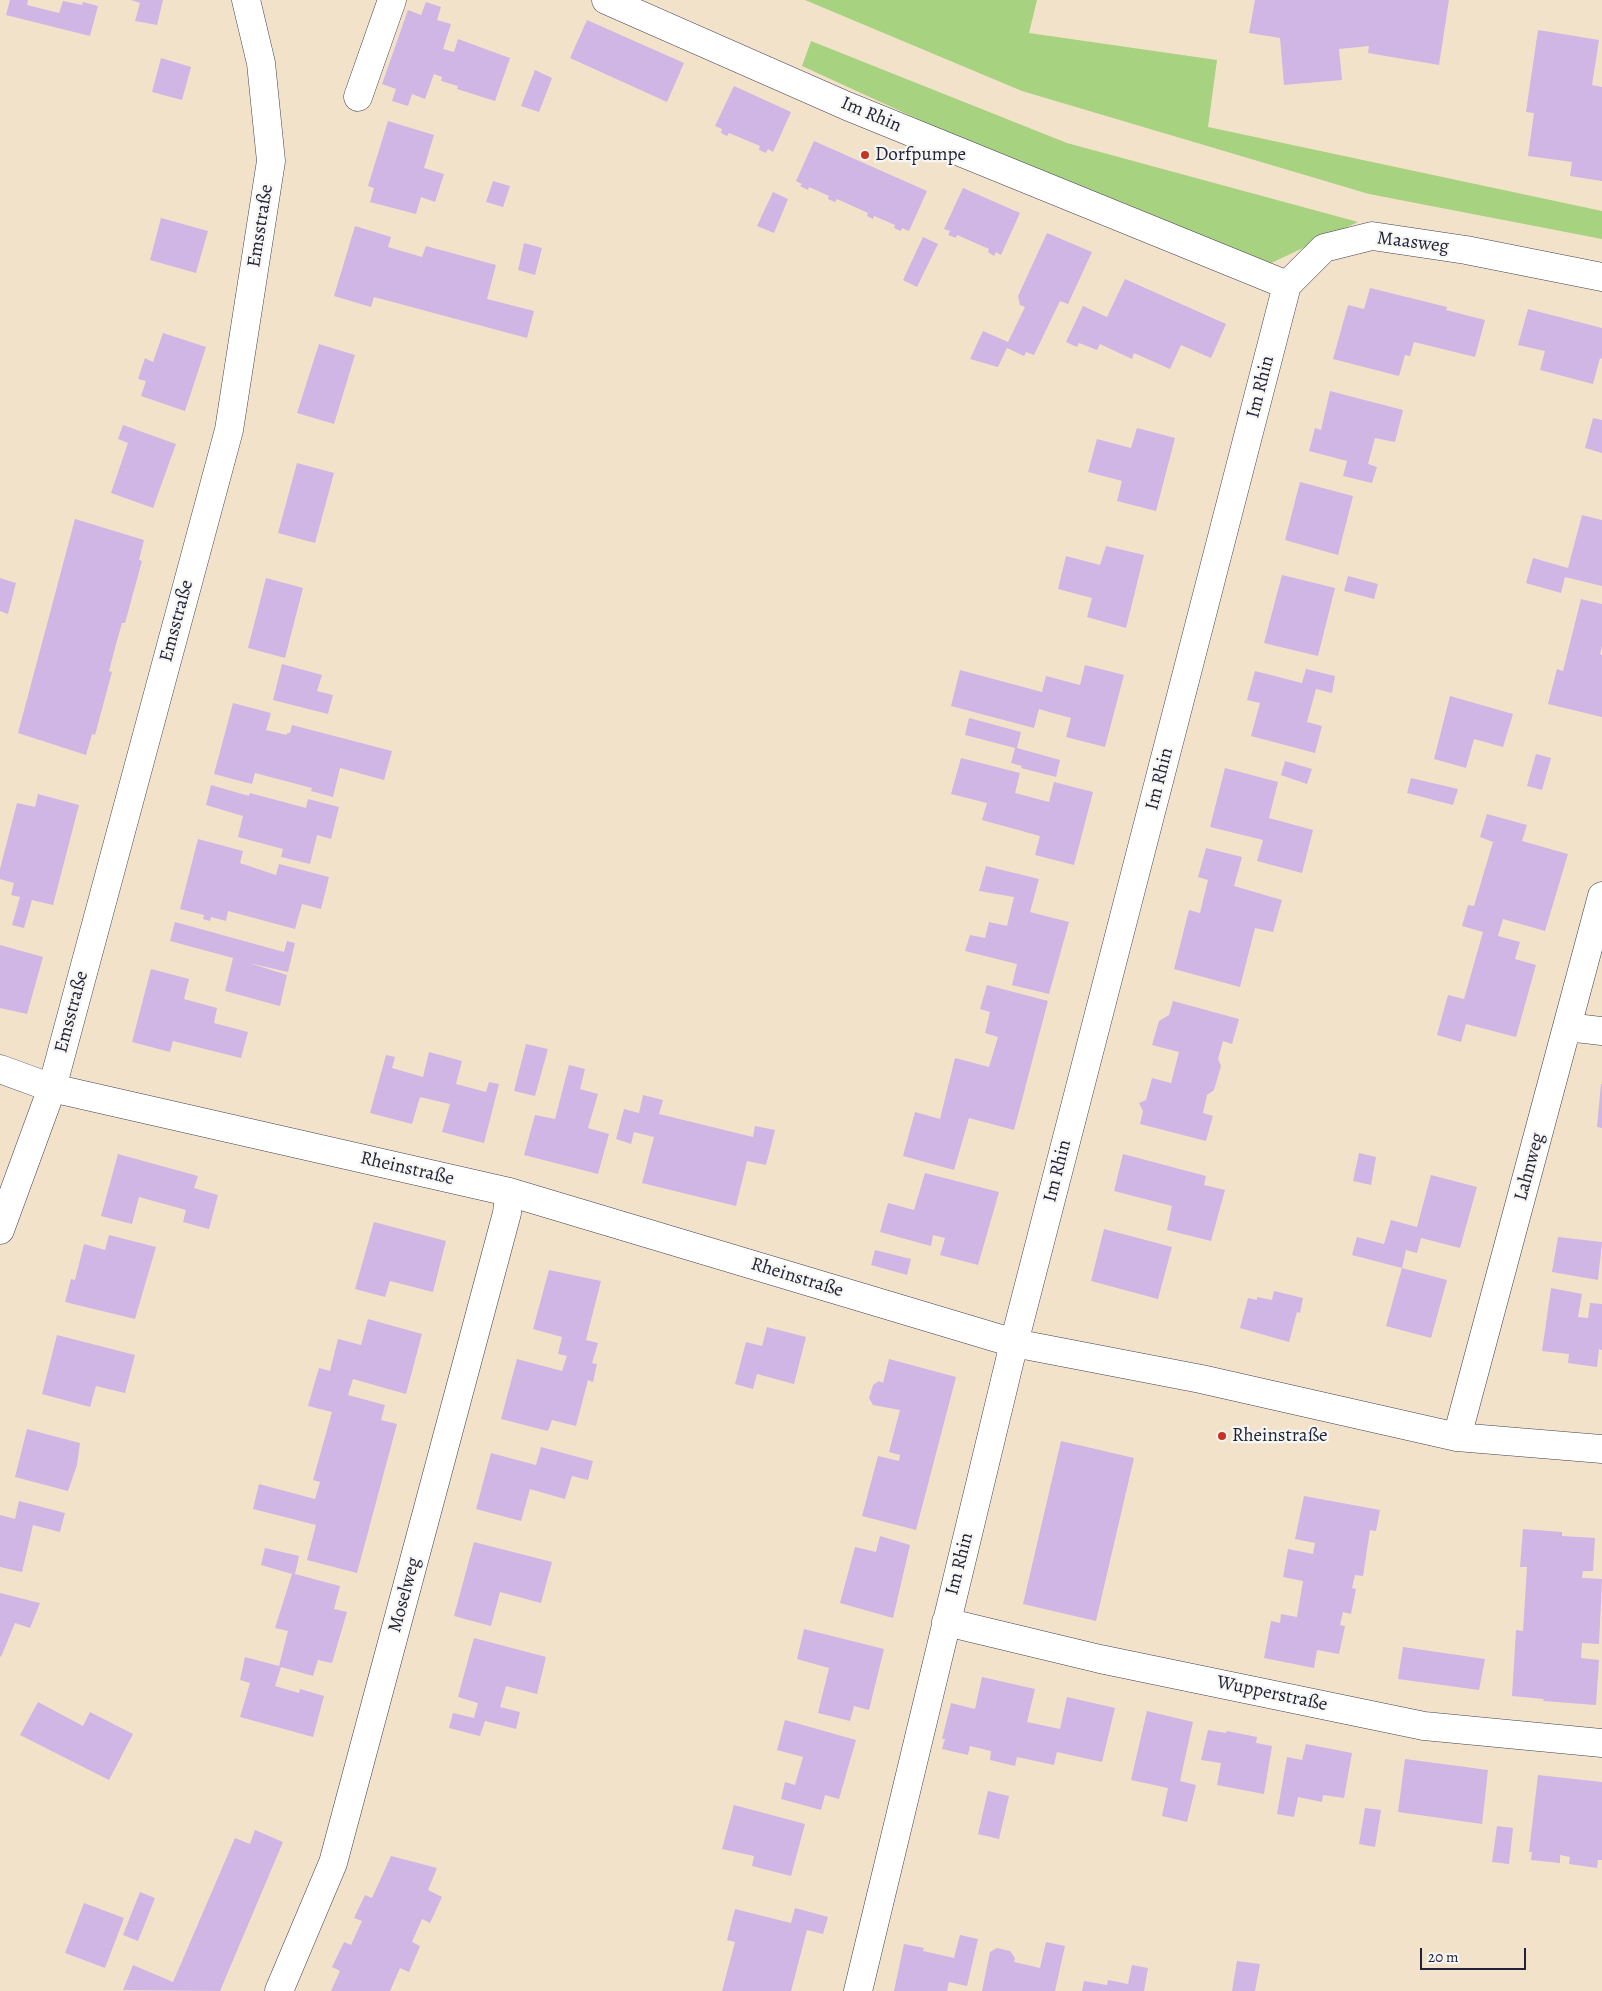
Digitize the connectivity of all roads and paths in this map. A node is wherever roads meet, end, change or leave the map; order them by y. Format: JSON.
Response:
{"nodes":[{"id":1,"x":246,"y":0,"type":"edge"},
{"id":2,"x":392,"y":0,"type":"edge"},
{"id":3,"x":606,"y":0,"type":"edge"},
{"id":4,"x":358,"y":97,"type":"dead end"},
{"id":5,"x":1602,"y":277,"type":"edge"},
{"id":6,"x":1287,"y":285,"type":"junction"},
{"id":7,"x":1602,"y":896,"type":"edge"},
{"id":8,"x":1567,"y":1027,"type":"junction"},
{"id":9,"x":1602,"y":1031,"type":"edge"},
{"id":10,"x":0,"y":1070,"type":"edge"},
{"id":11,"x":52,"y":1088,"type":"junction"},
{"id":12,"x":509,"y":1192,"type":"junction"},
{"id":13,"x":0,"y":1230,"type":"edge"},
{"id":14,"x":1014,"y":1343,"type":"junction"},
{"id":15,"x":1456,"y":1437,"type":"junction"},
{"id":16,"x":1602,"y":1450,"type":"edge"},
{"id":17,"x":946,"y":1622,"type":"junction"},
{"id":18,"x":1602,"y":1743,"type":"edge"},
{"id":19,"x":279,"y":1991,"type":"edge"},
{"id":20,"x":858,"y":1991,"type":"edge"}],
"edges":[{"from":1,"to":11,"type":"street","name":"Emsstraße"},
{"from":2,"to":4,"type":"street"},
{"from":3,"to":6,"type":"street","name":"Im Rhin"},
{"from":5,"to":6,"type":"street","name":"Maasweg"},
{"from":6,"to":14,"type":"street","name":"Im Rhin"},
{"from":7,"to":8,"type":"street","name":"Lahnweg"},
{"from":8,"to":9,"type":"street"},
{"from":8,"to":15,"type":"street","name":"Lahnweg"},
{"from":10,"to":11,"type":"street","name":"Rheinstraße"},
{"from":11,"to":12,"type":"street","name":"Rheinstraße"},
{"from":11,"to":13,"type":"street","name":"Emsstraße"},
{"from":12,"to":14,"type":"street","name":"Rheinstraße"},
{"from":12,"to":19,"type":"street","name":"Moselweg"},
{"from":14,"to":15,"type":"street","name":"Rheinstraße"},
{"from":14,"to":17,"type":"street","name":"Im Rhin"},
{"from":15,"to":16,"type":"street","name":"Rheinstraße"},
{"from":17,"to":18,"type":"street","name":"Wupperstraße"},
{"from":17,"to":20,"type":"street","name":"Im Rhin"}]}
